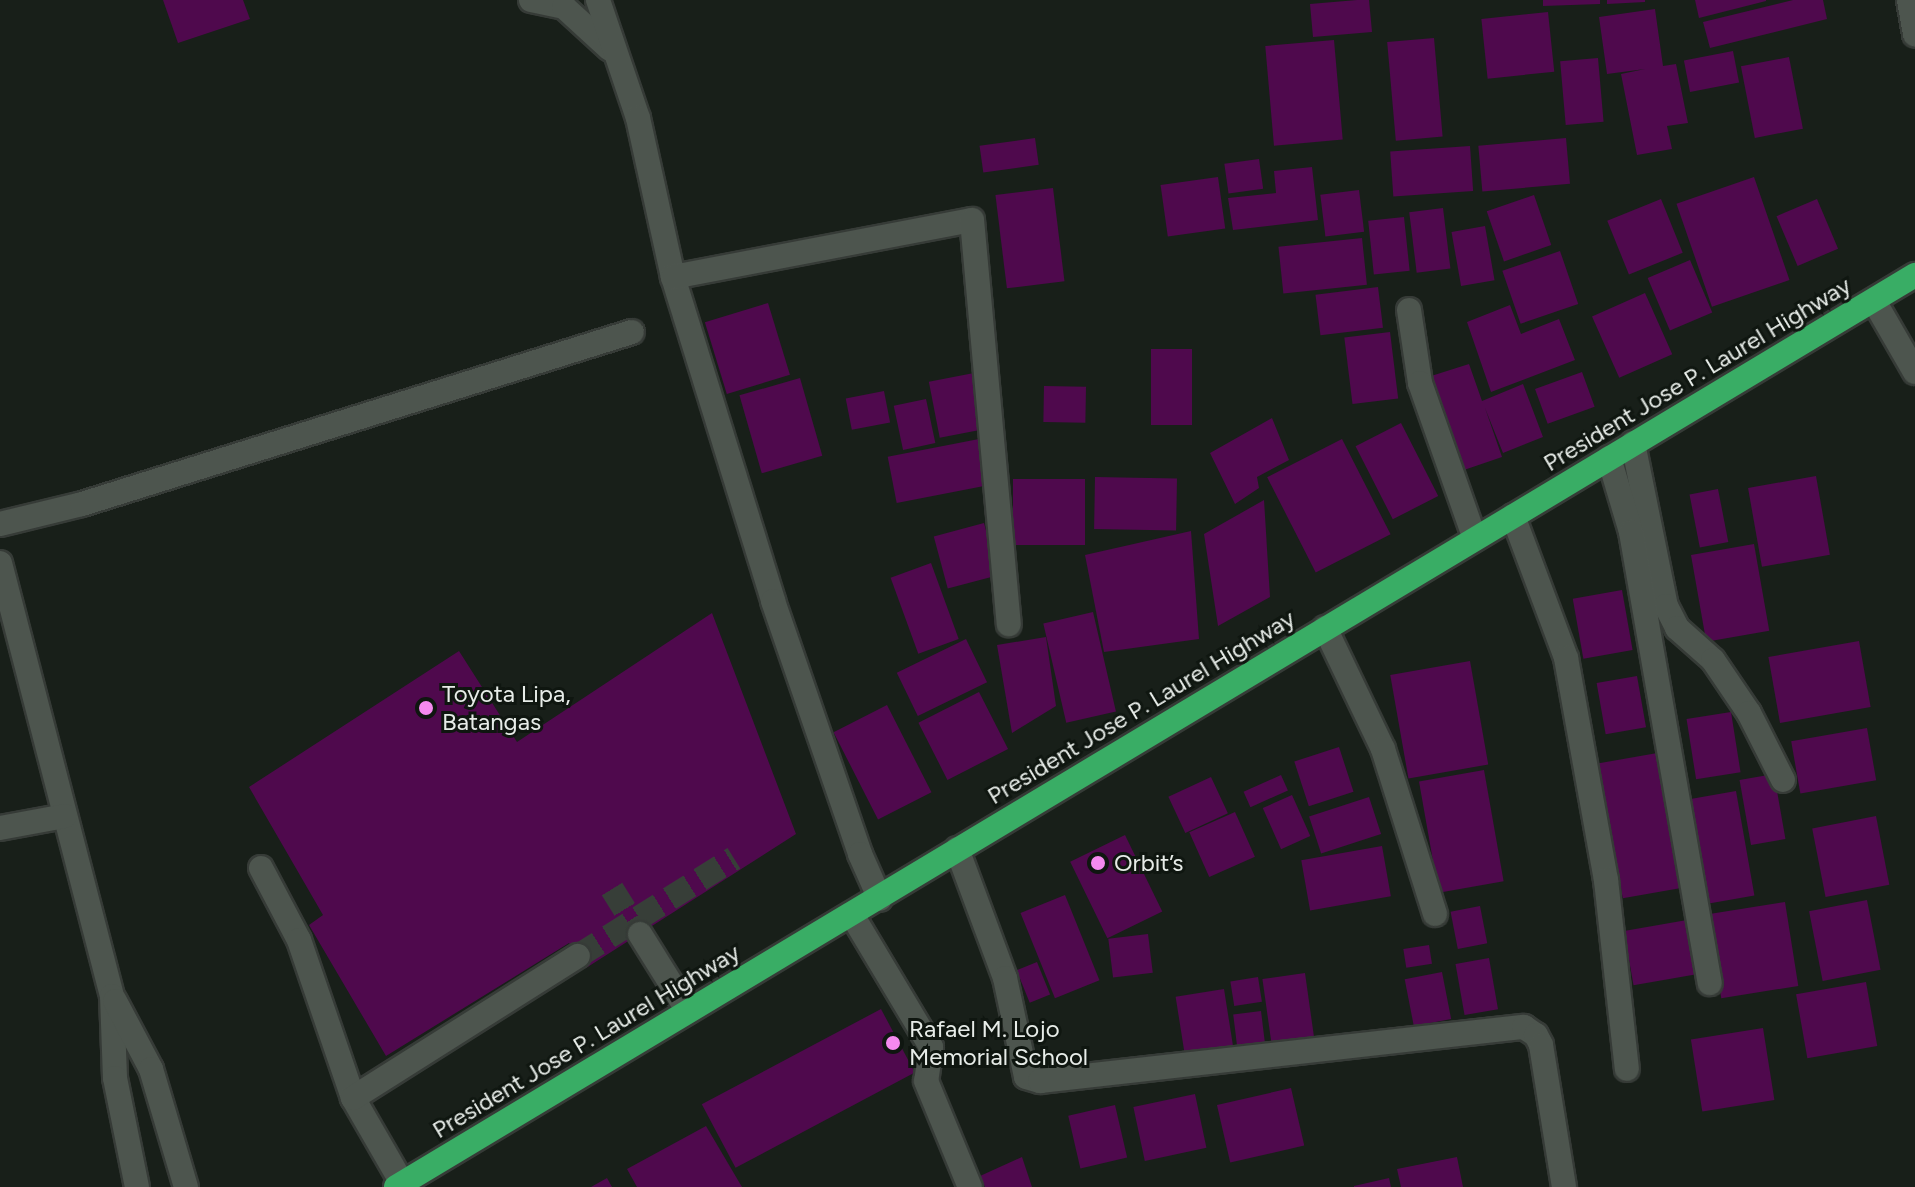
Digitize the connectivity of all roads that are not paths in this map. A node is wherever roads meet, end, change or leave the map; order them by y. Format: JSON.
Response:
{"nodes":[{"id":1,"x":531,"y":0,"type":"edge"},
{"id":2,"x":598,"y":0,"type":"edge"},
{"id":3,"x":1909,"y":0,"type":"edge"},
{"id":4,"x":1915,"y":34,"type":"edge"},
{"id":5,"x":617,"y":57,"type":"junction"},
{"id":6,"x":1915,"y":275,"type":"edge"},
{"id":7,"x":673,"y":277,"type":"junction"},
{"id":8,"x":1874,"y":301,"type":"junction"},
{"id":9,"x":1409,"y":310,"type":"dead end"},
{"id":10,"x":632,"y":332,"type":"dead end"},
{"id":11,"x":1915,"y":372,"type":"edge"},
{"id":12,"x":1633,"y":443,"type":"junction"},
{"id":13,"x":1609,"y":458,"type":"junction"},
{"id":14,"x":1513,"y":516,"type":"junction"},
{"id":15,"x":0,"y":524,"type":"edge"},
{"id":16,"x":1475,"y":539,"type":"junction"},
{"id":17,"x":0,"y":563,"type":"edge"},
{"id":18,"x":1009,"y":624,"type":"dead end"},
{"id":19,"x":1325,"y":628,"type":"junction"},
{"id":20,"x":1783,"y":780,"type":"dead end"},
{"id":21,"x":65,"y":816,"type":"junction"},
{"id":22,"x":0,"y":828,"type":"edge"},
{"id":23,"x":957,"y":849,"type":"junction"},
{"id":24,"x":261,"y":868,"type":"dead end"},
{"id":25,"x":880,"y":899,"type":"junction"},
{"id":26,"x":1435,"y":914,"type":"dead end"},
{"id":27,"x":852,"y":915,"type":"junction"},
{"id":28,"x":640,"y":934,"type":"tunnel mouth"},
{"id":29,"x":578,"y":956,"type":"tunnel mouth"},
{"id":30,"x":1710,"y":983,"type":"dead end"},
{"id":31,"x":112,"y":996,"type":"junction"},
{"id":32,"x":688,"y":1011,"type":"junction"},
{"id":33,"x":1627,"y":1069,"type":"dead end"},
{"id":34,"x":353,"y":1098,"type":"junction"},
{"id":35,"x":399,"y":1185,"type":"edge"},
{"id":36,"x":137,"y":1187,"type":"edge"},
{"id":37,"x":186,"y":1187,"type":"edge"},
{"id":38,"x":970,"y":1187,"type":"edge"},
{"id":39,"x":1564,"y":1187,"type":"edge"}],
"edges":[{"from":1,"to":5,"type":"street"},
{"from":2,"to":5,"type":"street"},
{"from":3,"to":4,"type":"street"},
{"from":5,"to":7,"type":"street"},
{"from":6,"to":8,"type":"highway","name":"President Jose P. Laurel Highway"},
{"from":7,"to":18,"type":"street"},
{"from":7,"to":25,"type":"street"},
{"from":8,"to":11,"type":"street"},
{"from":8,"to":12,"type":"highway","name":"President Jose P. Laurel Highway"},
{"from":9,"to":16,"type":"street"},
{"from":10,"to":15,"type":"street"},
{"from":12,"to":13,"type":"highway","name":"President Jose P. Laurel Highway"},
{"from":12,"to":20,"type":"street"},
{"from":13,"to":14,"type":"highway","name":"President Jose P. Laurel Highway"},
{"from":13,"to":30,"type":"street"},
{"from":14,"to":16,"type":"highway","name":"President Jose P. Laurel Highway"},
{"from":14,"to":33,"type":"street"},
{"from":16,"to":19,"type":"highway","name":"President Jose P. Laurel Highway"},
{"from":17,"to":21,"type":"street"},
{"from":19,"to":23,"type":"highway","name":"President Jose P. Laurel Highway"},
{"from":19,"to":26,"type":"street"},
{"from":21,"to":22,"type":"street"},
{"from":21,"to":31,"type":"street"},
{"from":23,"to":25,"type":"highway","name":"President Jose P. Laurel Highway"},
{"from":23,"to":39,"type":"street"},
{"from":24,"to":34,"type":"street"},
{"from":25,"to":27,"type":"highway","name":"President Jose P. Laurel Highway"},
{"from":27,"to":32,"type":"highway","name":"President Jose P. Laurel Highway"},
{"from":27,"to":38,"type":"street"},
{"from":28,"to":32,"type":"street"},
{"from":29,"to":34,"type":"street"},
{"from":31,"to":36,"type":"street"},
{"from":31,"to":37,"type":"street"},
{"from":32,"to":35,"type":"highway","name":"President Jose P. Laurel Highway"},
{"from":34,"to":35,"type":"street"}]}
